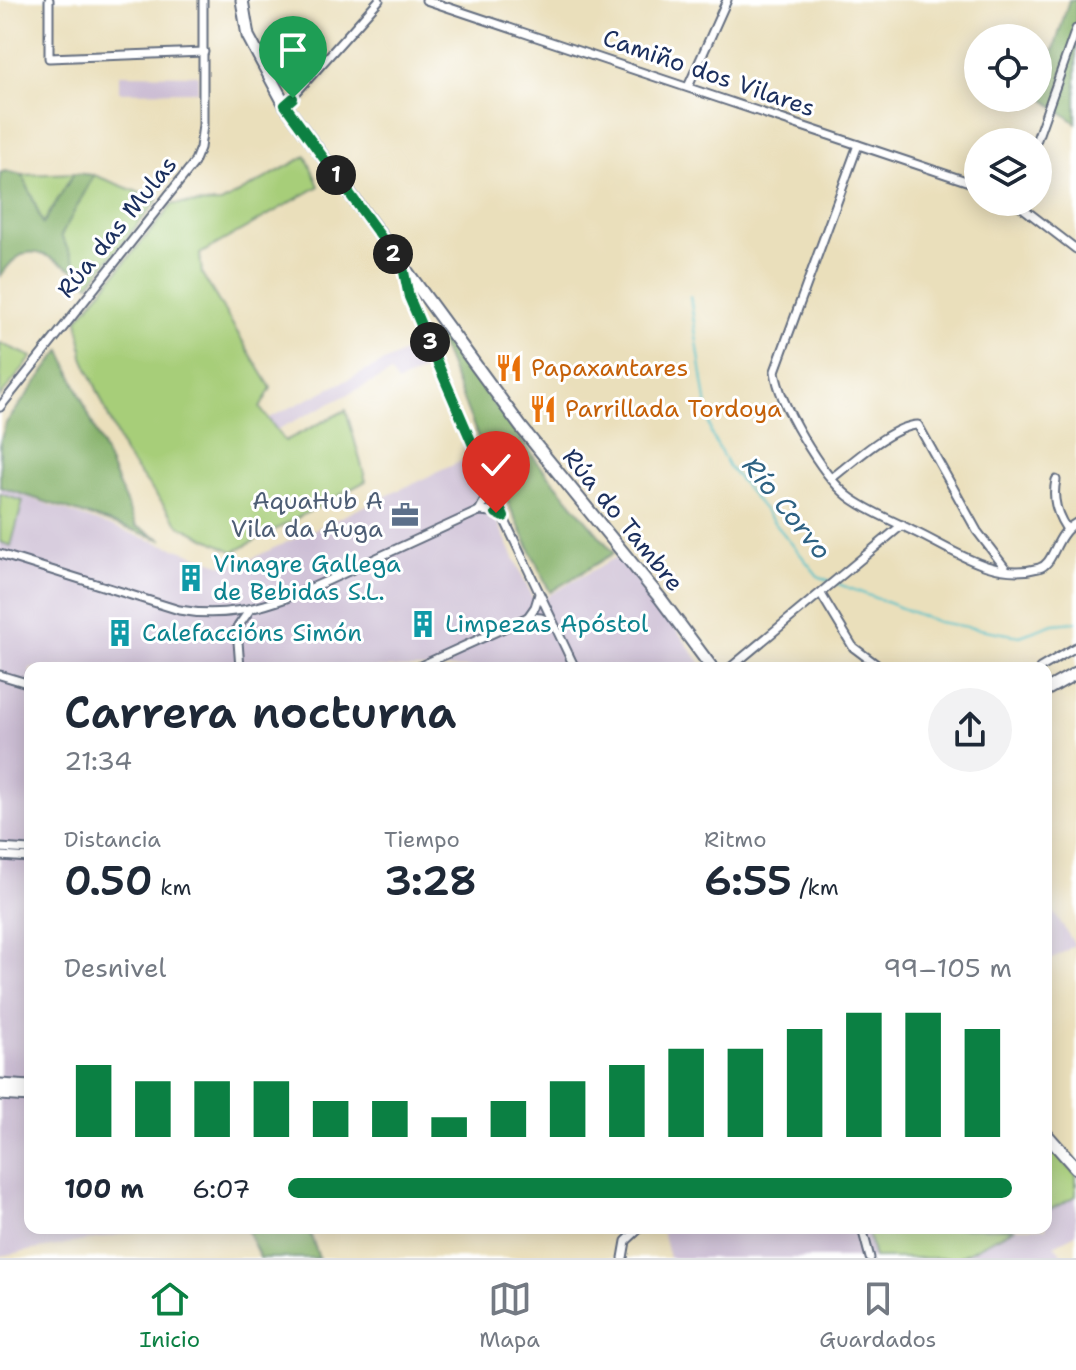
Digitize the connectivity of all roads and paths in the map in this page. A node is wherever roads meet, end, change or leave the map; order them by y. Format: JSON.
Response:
{"nodes":[{"id":1,"x":49,"y":0,"type":"edge"},
{"id":2,"x":203,"y":0,"type":"edge"},
{"id":3,"x":242,"y":0,"type":"edge"},
{"id":4,"x":379,"y":0,"type":"edge"},
{"id":5,"x":426,"y":0,"type":"edge"},
{"id":6,"x":727,"y":0,"type":"edge"},
{"id":7,"x":1076,"y":29,"type":"edge"},
{"id":8,"x":204,"y":52,"type":"junction"},
{"id":9,"x":688,"y":87,"type":"junction"},
{"id":10,"x":285,"y":105,"type":"junction"},
{"id":11,"x":1041,"y":128,"type":"edge"},
{"id":12,"x":858,"y":145,"type":"junction"},
{"id":13,"x":964,"y":180,"type":"edge"},
{"id":14,"x":1033,"y":216,"type":"edge"},
{"id":15,"x":1076,"y":249,"type":"edge"},
{"id":16,"x":414,"y":293,"type":"junction"},
{"id":17,"x":0,"y":407,"type":"edge"},
{"id":18,"x":832,"y":478,"type":"junction"},
{"id":19,"x":1056,"y":480,"type":"dead end"},
{"id":20,"x":490,"y":490,"type":"junction"},
{"id":21,"x":496,"y":503,"type":"junction"},
{"id":22,"x":481,"y":510,"type":"junction"},
{"id":23,"x":504,"y":517,"type":"junction"},
{"id":24,"x":1076,"y":523,"type":"edge"},
{"id":25,"x":902,"y":525,"type":"junction"},
{"id":26,"x":1066,"y":528,"type":"junction"},
{"id":27,"x":0,"y":554,"type":"edge"},
{"id":28,"x":1006,"y":569,"type":"junction"},
{"id":29,"x":539,"y":592,"type":"junction"},
{"id":30,"x":821,"y":594,"type":"junction"},
{"id":31,"x":547,"y":608,"type":"junction"},
{"id":32,"x":249,"y":611,"type":"junction"},
{"id":33,"x":236,"y":613,"type":"junction"},
{"id":34,"x":220,"y":614,"type":"junction"},
{"id":35,"x":531,"y":615,"type":"junction"},
{"id":36,"x":554,"y":624,"type":"junction"},
{"id":37,"x":237,"y":625,"type":"junction"},
{"id":38,"x":1076,"y":647,"type":"edge"},
{"id":39,"x":240,"y":662,"type":"edge"},
{"id":40,"x":429,"y":662,"type":"edge"},
{"id":41,"x":572,"y":662,"type":"edge"},
{"id":42,"x":708,"y":662,"type":"edge"},
{"id":43,"x":737,"y":662,"type":"edge"},
{"id":44,"x":873,"y":662,"type":"edge"},
{"id":45,"x":1050,"y":662,"type":"edge"},
{"id":46,"x":1076,"y":673,"type":"edge"},
{"id":47,"x":0,"y":675,"type":"edge"},
{"id":48,"x":24,"y":682,"type":"edge"},
{"id":49,"x":1052,"y":687,"type":"edge"},
{"id":50,"x":0,"y":848,"type":"edge"},
{"id":51,"x":24,"y":850,"type":"edge"},
{"id":52,"x":0,"y":856,"type":"edge"},
{"id":53,"x":24,"y":858,"type":"edge"},
{"id":54,"x":0,"y":1085,"type":"edge"},
{"id":55,"x":24,"y":1087,"type":"edge"},
{"id":56,"x":0,"y":1094,"type":"edge"},
{"id":57,"x":24,"y":1096,"type":"edge"},
{"id":58,"x":1052,"y":1141,"type":"edge"},
{"id":59,"x":1076,"y":1168,"type":"edge"},
{"id":60,"x":634,"y":1234,"type":"edge"},
{"id":61,"x":864,"y":1234,"type":"edge"},
{"id":62,"x":623,"y":1258,"type":"edge"},
{"id":63,"x":870,"y":1258,"type":"edge"}],
"edges":[{"from":1,"to":8,"type":"street"},
{"from":2,"to":8,"type":"street","name":"Rúa das Mulas"},
{"from":3,"to":10,"type":"main road","name":"Rúa do Tambre"},
{"from":4,"to":10,"type":"street"},
{"from":5,"to":9,"type":"street","name":"Camiño dos Vilares"},
{"from":6,"to":9,"type":"street"},
{"from":7,"to":11,"type":"street"},
{"from":8,"to":17,"type":"street","name":"Rúa das Mulas"},
{"from":9,"to":12,"type":"street","name":"Camiño dos Vilares"},
{"from":10,"to":16,"type":"main road","name":"Rúa do Tambre"},
{"from":12,"to":13,"type":"street","name":"Camiño dos Vilares"},
{"from":12,"to":18,"type":"street"},
{"from":14,"to":15,"type":"street"},
{"from":16,"to":20,"type":"street"},
{"from":16,"to":42,"type":"main road","name":"Rúa do Tambre"},
{"from":18,"to":25,"type":"street"},
{"from":18,"to":28,"type":"street"},
{"from":19,"to":26,"type":"street"},
{"from":20,"to":21,"type":"street"},
{"from":20,"to":22,"type":"street"},
{"from":21,"to":22,"type":"street"},
{"from":21,"to":23,"type":"street"},
{"from":22,"to":23,"type":"street"},
{"from":22,"to":32,"type":"street"},
{"from":23,"to":29,"type":"street"},
{"from":24,"to":26,"type":"street"},
{"from":25,"to":28,"type":"street"},
{"from":25,"to":30,"type":"street"},
{"from":26,"to":28,"type":"street"},
{"from":27,"to":34,"type":"street"},
{"from":29,"to":31,"type":"street"},
{"from":29,"to":35,"type":"street"},
{"from":30,"to":43,"type":"street"},
{"from":30,"to":44,"type":"street"},
{"from":31,"to":35,"type":"street"},
{"from":31,"to":36,"type":"street"},
{"from":32,"to":33,"type":"street"},
{"from":32,"to":37,"type":"street"},
{"from":33,"to":34,"type":"street"},
{"from":33,"to":37,"type":"street"},
{"from":34,"to":37,"type":"street"},
{"from":35,"to":36,"type":"street"},
{"from":35,"to":40,"type":"street"},
{"from":36,"to":41,"type":"street"},
{"from":37,"to":39,"type":"street"},
{"from":38,"to":45,"type":"street"},
{"from":46,"to":49,"type":"main road"},
{"from":47,"to":48,"type":"street"},
{"from":50,"to":51,"type":"street"},
{"from":52,"to":53,"type":"street"},
{"from":54,"to":55,"type":"main road"},
{"from":56,"to":57,"type":"main road"},
{"from":58,"to":59,"type":"main road"},
{"from":60,"to":62,"type":"street"},
{"from":61,"to":63,"type":"street"}]}
